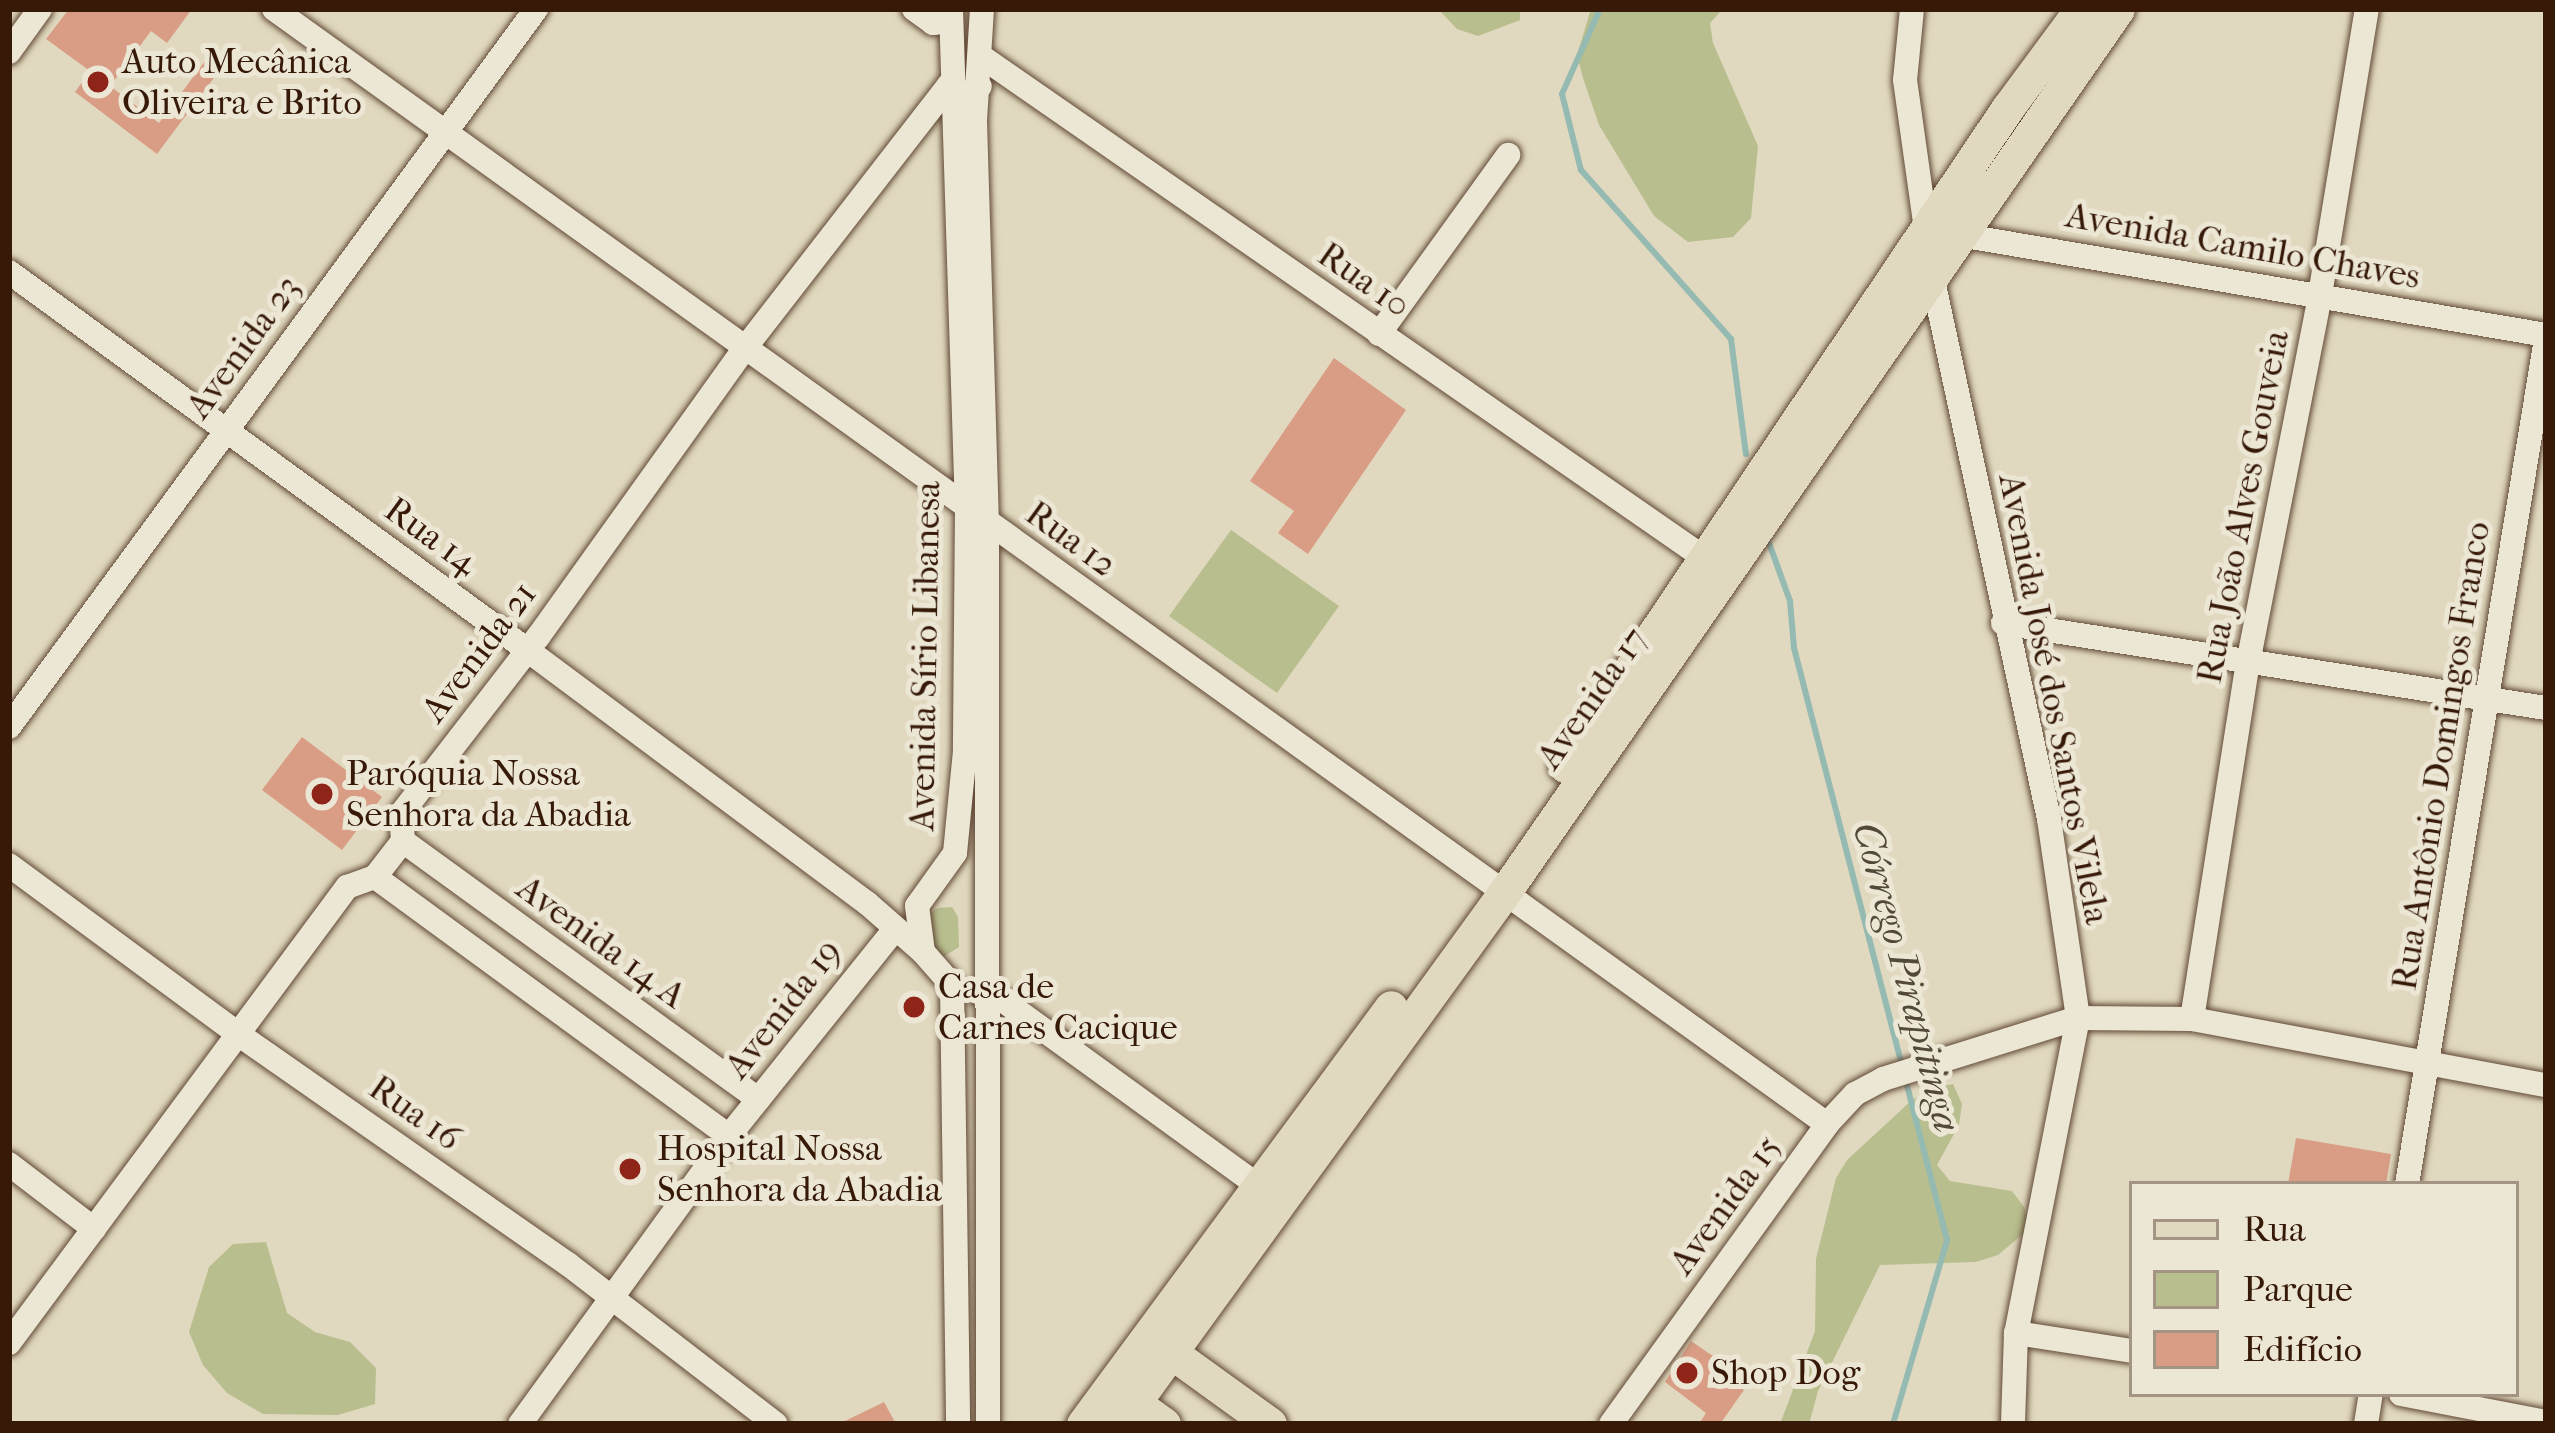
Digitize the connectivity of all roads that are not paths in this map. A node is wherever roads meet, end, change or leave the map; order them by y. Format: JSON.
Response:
{"nodes":[{"id":1,"x":40,"y":9,"type":"edge"},
{"id":2,"x":274,"y":9,"type":"edge"},
{"id":3,"x":536,"y":9,"type":"edge"},
{"id":4,"x":914,"y":9,"type":"edge"},
{"id":5,"x":1912,"y":9,"type":"edge"},
{"id":6,"x":2081,"y":9,"type":"edge"},
{"id":7,"x":2118,"y":9,"type":"edge"},
{"id":8,"x":2368,"y":9,"type":"edge"},
{"id":9,"x":988,"y":12,"type":"edge"},
{"id":10,"x":950,"y":15,"type":"edge"},
{"id":11,"x":9,"y":52,"type":"edge"},
{"id":12,"x":982,"y":57,"type":"junction"},
{"id":13,"x":949,"y":85,"type":"junction"},
{"id":14,"x":980,"y":86,"type":"junction"},
{"id":15,"x":446,"y":133,"type":"junction"},
{"id":16,"x":1508,"y":155,"type":"dead end"},
{"id":17,"x":1943,"y":233,"type":"junction"},
{"id":18,"x":9,"y":272,"type":"edge"},
{"id":19,"x":1931,"y":273,"type":"junction"},
{"id":20,"x":2320,"y":296,"type":"junction"},
{"id":21,"x":1378,"y":334,"type":"junction"},
{"id":22,"x":2546,"y":337,"type":"edge"},
{"id":23,"x":745,"y":348,"type":"junction"},
{"id":24,"x":226,"y":432,"type":"junction"},
{"id":25,"x":977,"y":516,"type":"junction"},
{"id":26,"x":1716,"y":563,"type":"junction"},
{"id":27,"x":2002,"y":622,"type":"junction"},
{"id":28,"x":526,"y":649,"type":"junction"},
{"id":29,"x":2248,"y":663,"type":"junction"},
{"id":30,"x":2485,"y":695,"type":"junction"},
{"id":31,"x":2546,"y":707,"type":"edge"},
{"id":32,"x":9,"y":727,"type":"edge"},
{"id":33,"x":403,"y":841,"type":"junction"},
{"id":34,"x":9,"y":865,"type":"edge"},
{"id":35,"x":942,"y":872,"type":"junction"},
{"id":36,"x":374,"y":877,"type":"junction"},
{"id":37,"x":1495,"y":886,"type":"junction"},
{"id":38,"x":987,"y":887,"type":"junction"},
{"id":39,"x":866,"y":903,"type":"junction"},
{"id":40,"x":917,"y":906,"type":"junction"},
{"id":41,"x":893,"y":931,"type":"junction"},
{"id":42,"x":922,"y":952,"type":"junction"},
{"id":43,"x":580,"y":972,"type":"junction"},
{"id":44,"x":952,"y":985,"type":"junction"},
{"id":45,"x":986,"y":988,"type":"junction"},
{"id":46,"x":554,"y":1009,"type":"junction"},
{"id":47,"x":2078,"y":1018,"type":"junction"},
{"id":48,"x":2192,"y":1019,"type":"junction"},
{"id":49,"x":238,"y":1034,"type":"junction"},
{"id":50,"x":2428,"y":1062,"type":"junction"},
{"id":51,"x":2546,"y":1085,"type":"edge"},
{"id":52,"x":758,"y":1099,"type":"junction"},
{"id":53,"x":1827,"y":1124,"type":"junction"},
{"id":54,"x":729,"y":1136,"type":"junction"},
{"id":55,"x":9,"y":1164,"type":"edge"},
{"id":56,"x":2408,"y":1181,"type":"edge"},
{"id":57,"x":1258,"y":1186,"type":"junction"},
{"id":58,"x":94,"y":1229,"type":"junction"},
{"id":59,"x":612,"y":1296,"type":"junction"},
{"id":60,"x":2016,"y":1333,"type":"junction"},
{"id":61,"x":9,"y":1343,"type":"edge"},
{"id":62,"x":2129,"y":1351,"type":"edge"},
{"id":63,"x":1172,"y":1353,"type":"junction"},
{"id":64,"x":2417,"y":1397,"type":"edge"},
{"id":65,"x":1127,"y":1413,"type":"edge"},
{"id":66,"x":2546,"y":1422,"type":"edge"},
{"id":67,"x":520,"y":1424,"type":"edge"},
{"id":68,"x":776,"y":1424,"type":"edge"},
{"id":69,"x":958,"y":1424,"type":"edge"},
{"id":70,"x":988,"y":1424,"type":"edge"},
{"id":71,"x":1083,"y":1424,"type":"edge"},
{"id":72,"x":1164,"y":1424,"type":"edge"},
{"id":73,"x":1270,"y":1424,"type":"edge"},
{"id":74,"x":1611,"y":1424,"type":"edge"},
{"id":75,"x":2013,"y":1424,"type":"edge"}],
"edges":[{"from":1,"to":11,"type":"street"},
{"from":2,"to":15,"type":"street","name":"Rua 12"},
{"from":3,"to":15,"type":"street","name":"Avenida 23"},
{"from":4,"to":10,"type":"street"},
{"from":5,"to":17,"type":"street"},
{"from":6,"to":17,"type":"main road","name":"Avenida 17"},
{"from":7,"to":17,"type":"main road","name":"Avenida 17"},
{"from":8,"to":20,"type":"street","name":"Rua João Alves Gouveia"},
{"from":9,"to":10,"type":"street"},
{"from":9,"to":12,"type":"street","name":"Avenida Sírio Libanesa"},
{"from":10,"to":13,"type":"street","name":"Avenida Sírio Libanesa"},
{"from":12,"to":14,"type":"street","name":"Avenida Sírio Libanesa"},
{"from":12,"to":21,"type":"street","name":"Rua 10"},
{"from":13,"to":14,"type":"street"},
{"from":13,"to":23,"type":"street","name":"Avenida 21"},
{"from":13,"to":25,"type":"street","name":"Avenida Sírio Libanesa"},
{"from":14,"to":25,"type":"street","name":"Avenida Sírio Libanesa"},
{"from":15,"to":23,"type":"street","name":"Rua 12"},
{"from":15,"to":24,"type":"street","name":"Avenida 23"},
{"from":16,"to":21,"type":"street"},
{"from":17,"to":19,"type":"main road","name":"Avenida 17"},
{"from":17,"to":20,"type":"street","name":"Avenida Camilo Chaves"},
{"from":17,"to":26,"type":"main road","name":"Avenida 17"},
{"from":18,"to":24,"type":"street","name":"Rua 14"},
{"from":19,"to":26,"type":"main road","name":"Avenida 17"},
{"from":19,"to":27,"type":"street","name":"Avenida José dos Santos Vilela"},
{"from":20,"to":22,"type":"street","name":"Avenida Camilo Chaves"},
{"from":20,"to":29,"type":"street","name":"Rua João Alves Gouveia"},
{"from":21,"to":26,"type":"street","name":"Rua 10"},
{"from":22,"to":30,"type":"street","name":"Rua Antônio Domingos Franco"},
{"from":23,"to":25,"type":"street","name":"Rua 12"},
{"from":23,"to":28,"type":"street","name":"Avenida 21"},
{"from":24,"to":28,"type":"street","name":"Rua 14"},
{"from":24,"to":32,"type":"street","name":"Avenida 23"},
{"from":25,"to":35,"type":"street","name":"Avenida Sírio Libanesa"},
{"from":25,"to":37,"type":"street","name":"Rua 12"},
{"from":25,"to":38,"type":"street","name":"Avenida Sírio Libanesa"},
{"from":26,"to":37,"type":"main road","name":"Avenida 17"},
{"from":27,"to":29,"type":"street"},
{"from":27,"to":47,"type":"street","name":"Avenida José dos Santos Vilela"},
{"from":28,"to":33,"type":"street","name":"Avenida 21"},
{"from":28,"to":39,"type":"street","name":"Rua 14"},
{"from":29,"to":30,"type":"street"},
{"from":29,"to":48,"type":"street","name":"Rua João Alves Gouveia"},
{"from":30,"to":31,"type":"street"},
{"from":30,"to":50,"type":"street","name":"Rua Antônio Domingos Franco"},
{"from":33,"to":36,"type":"street","name":"Avenida 21"},
{"from":33,"to":43,"type":"street","name":"Avenida 14 A"},
{"from":34,"to":49,"type":"street","name":"Rua 16"},
{"from":35,"to":38,"type":"street"},
{"from":35,"to":40,"type":"street","name":"Avenida Sírio Libanesa"},
{"from":36,"to":46,"type":"street"},
{"from":36,"to":49,"type":"street","name":"Avenida 21"},
{"from":37,"to":53,"type":"street","name":"Rua 12"},
{"from":37,"to":57,"type":"main road","name":"Avenida 17"},
{"from":37,"to":63,"type":"main road","name":"Avenida 17"},
{"from":38,"to":45,"type":"street","name":"Avenida Sírio Libanesa"},
{"from":39,"to":40,"type":"street"},
{"from":39,"to":41,"type":"street","name":"Rua 14"},
{"from":40,"to":42,"type":"street"},
{"from":41,"to":42,"type":"street","name":"Rua 14"},
{"from":41,"to":52,"type":"street","name":"Avenida 19"},
{"from":42,"to":44,"type":"street"},
{"from":43,"to":46,"type":"street"},
{"from":43,"to":52,"type":"street","name":"Avenida 14 A"},
{"from":44,"to":45,"type":"street"},
{"from":44,"to":69,"type":"street"},
{"from":45,"to":57,"type":"street"},
{"from":45,"to":70,"type":"street","name":"Avenida Sírio Libanesa"},
{"from":46,"to":54,"type":"street"},
{"from":47,"to":48,"type":"street","name":"Avenida 15"},
{"from":47,"to":53,"type":"street","name":"Avenida 15"},
{"from":47,"to":60,"type":"street","name":"Avenida José dos Santos Vilela"},
{"from":48,"to":50,"type":"street","name":"Avenida 15"},
{"from":49,"to":58,"type":"street","name":"Avenida 21"},
{"from":49,"to":59,"type":"street","name":"Rua 16"},
{"from":50,"to":51,"type":"street","name":"Avenida 15"},
{"from":50,"to":56,"type":"street","name":"Rua Antônio Domingos Franco"},
{"from":52,"to":54,"type":"street","name":"Avenida 19"},
{"from":53,"to":74,"type":"street","name":"Avenida 15"},
{"from":54,"to":59,"type":"street","name":"Avenida 19"},
{"from":55,"to":58,"type":"street"},
{"from":57,"to":71,"type":"main road","name":"Avenida 17"},
{"from":58,"to":61,"type":"street","name":"Avenida 21"},
{"from":59,"to":67,"type":"street","name":"Avenida 19"},
{"from":59,"to":68,"type":"street","name":"Rua 16"},
{"from":60,"to":62,"type":"street"},
{"from":60,"to":75,"type":"street","name":"Avenida José dos Santos Vilela"},
{"from":63,"to":65,"type":"main road","name":"Avenida 17"},
{"from":63,"to":73,"type":"main road"},
{"from":64,"to":66,"type":"street"},
{"from":65,"to":72,"type":"main road"}]}
